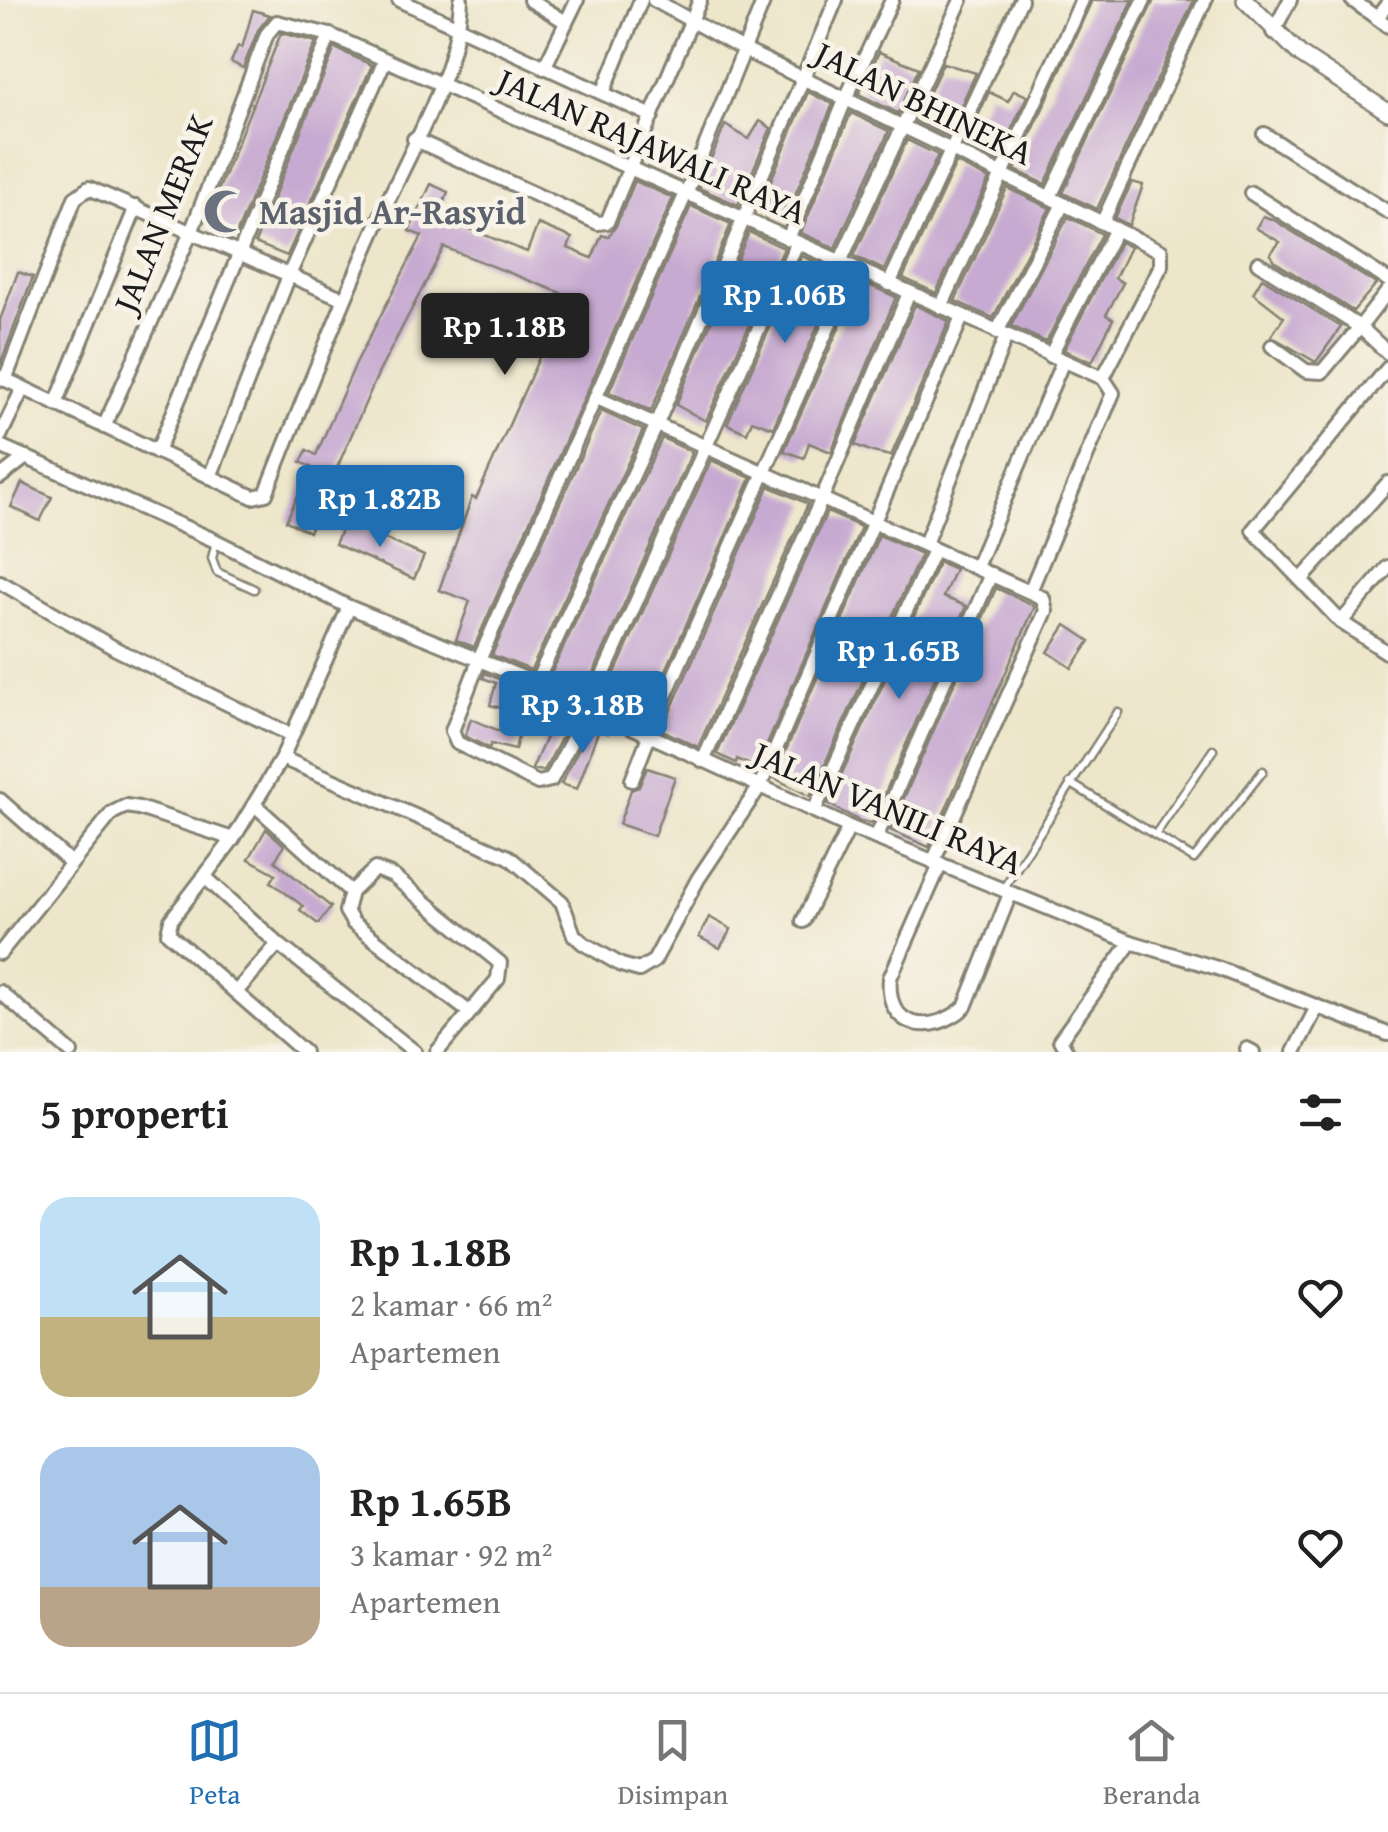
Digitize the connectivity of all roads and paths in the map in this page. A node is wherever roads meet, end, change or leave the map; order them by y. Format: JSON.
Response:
{"nodes":[{"id":1,"x":399,"y":0,"type":"edge"},
{"id":2,"x":461,"y":0,"type":"edge"},
{"id":3,"x":530,"y":0,"type":"edge"},
{"id":4,"x":577,"y":0,"type":"edge"},
{"id":5,"x":641,"y":0,"type":"edge"},
{"id":6,"x":654,"y":0,"type":"edge"},
{"id":7,"x":700,"y":0,"type":"edge"},
{"id":8,"x":764,"y":0,"type":"edge"},
{"id":9,"x":836,"y":0,"type":"edge"},
{"id":10,"x":892,"y":0,"type":"edge"},
{"id":11,"x":961,"y":0,"type":"edge"},
{"id":12,"x":1020,"y":0,"type":"edge"},
{"id":13,"x":1082,"y":0,"type":"edge"},
{"id":14,"x":1144,"y":0,"type":"edge"},
{"id":15,"x":1205,"y":0,"type":"edge"},
{"id":16,"x":1245,"y":0,"type":"edge"},
{"id":17,"x":1290,"y":0,"type":"edge"},
{"id":18,"x":1352,"y":0,"type":"edge"},
{"id":19,"x":1388,"y":2,"type":"edge"},
{"id":20,"x":690,"y":20,"type":"junction"},
{"id":21,"x":277,"y":22,"type":"joint"},
{"id":22,"x":566,"y":22,"type":"junction"},
{"id":23,"x":1382,"y":22,"type":"edge"},
{"id":24,"x":460,"y":27,"type":"junction"},
{"id":25,"x":1272,"y":32,"type":"junction"},
{"id":26,"x":330,"y":34,"type":"junction"},
{"id":27,"x":742,"y":49,"type":"junction"},
{"id":28,"x":385,"y":60,"type":"junction"},
{"id":29,"x":544,"y":68,"type":"junction"},
{"id":30,"x":802,"y":75,"type":"junction"},
{"id":31,"x":438,"y":84,"type":"junction"},
{"id":32,"x":602,"y":93,"type":"junction"},
{"id":33,"x":846,"y":98,"type":"junction"},
{"id":34,"x":1388,"y":112,"type":"edge"},
{"id":35,"x":652,"y":116,"type":"junction"},
{"id":36,"x":900,"y":124,"type":"junction"},
{"id":37,"x":1264,"y":134,"type":"dead end"},
{"id":38,"x":414,"y":139,"type":"junction"},
{"id":39,"x":952,"y":152,"type":"junction"},
{"id":40,"x":631,"y":170,"type":"junction"},
{"id":41,"x":1004,"y":178,"type":"junction"},
{"id":42,"x":1251,"y":192,"type":"dead end"},
{"id":43,"x":686,"y":194,"type":"junction"},
{"id":44,"x":1050,"y":197,"type":"junction"},
{"id":45,"x":1063,"y":204,"type":"junction"},
{"id":46,"x":136,"y":206,"type":"junction"},
{"id":47,"x":1388,"y":212,"type":"edge"},
{"id":48,"x":743,"y":220,"type":"junction"},
{"id":49,"x":1103,"y":221,"type":"junction"},
{"id":50,"x":1116,"y":229,"type":"junction"},
{"id":51,"x":192,"y":230,"type":"junction"},
{"id":52,"x":792,"y":241,"type":"junction"},
{"id":53,"x":241,"y":254,"type":"junction"},
{"id":54,"x":840,"y":262,"type":"junction"},
{"id":55,"x":1258,"y":263,"type":"dead end"},
{"id":56,"x":854,"y":268,"type":"junction"},
{"id":57,"x":290,"y":274,"type":"junction"},
{"id":58,"x":1388,"y":280,"type":"edge"},
{"id":59,"x":889,"y":284,"type":"junction"},
{"id":60,"x":1388,"y":291,"type":"edge"},
{"id":61,"x":909,"y":293,"type":"junction"},
{"id":62,"x":344,"y":299,"type":"junction"},
{"id":63,"x":941,"y":307,"type":"junction"},
{"id":64,"x":962,"y":317,"type":"junction"},
{"id":65,"x":1360,"y":327,"type":"junction"},
{"id":66,"x":1002,"y":334,"type":"junction"},
{"id":67,"x":1272,"y":346,"type":"dead end"},
{"id":68,"x":1388,"y":353,"type":"edge"},
{"id":69,"x":1056,"y":358,"type":"junction"},
{"id":70,"x":1388,"y":368,"type":"edge"},
{"id":71,"x":2,"y":378,"type":"edge"},
{"id":72,"x":1106,"y":381,"type":"junction"},
{"id":73,"x":23,"y":388,"type":"junction"},
{"id":74,"x":597,"y":398,"type":"junction"},
{"id":75,"x":56,"y":404,"type":"junction"},
{"id":76,"x":657,"y":424,"type":"junction"},
{"id":77,"x":104,"y":427,"type":"junction"},
{"id":78,"x":0,"y":436,"type":"edge"},
{"id":79,"x":0,"y":446,"type":"edge"},
{"id":80,"x":707,"y":448,"type":"junction"},
{"id":81,"x":158,"y":452,"type":"junction"},
{"id":82,"x":26,"y":458,"type":"junction"},
{"id":83,"x":763,"y":473,"type":"junction"},
{"id":84,"x":210,"y":476,"type":"junction"},
{"id":85,"x":0,"y":477,"type":"edge"},
{"id":86,"x":1388,"y":482,"type":"edge"},
{"id":87,"x":823,"y":496,"type":"junction"},
{"id":88,"x":878,"y":520,"type":"junction"},
{"id":89,"x":216,"y":541,"type":"junction"},
{"id":90,"x":930,"y":547,"type":"junction"},
{"id":91,"x":1388,"y":567,"type":"edge"},
{"id":92,"x":976,"y":568,"type":"junction"},
{"id":93,"x":991,"y":574,"type":"junction"},
{"id":94,"x":1301,"y":580,"type":"junction"},
{"id":95,"x":0,"y":582,"type":"edge"},
{"id":96,"x":254,"y":589,"type":"dead end"},
{"id":97,"x":1031,"y":589,"type":"junction"},
{"id":98,"x":349,"y":606,"type":"junction"},
{"id":99,"x":1341,"y":622,"type":"junction"},
{"id":100,"x":1388,"y":652,"type":"edge"},
{"id":101,"x":480,"y":658,"type":"junction"},
{"id":102,"x":536,"y":683,"type":"junction"},
{"id":103,"x":590,"y":707,"type":"junction"},
{"id":104,"x":1118,"y":712,"type":"dead end"},
{"id":105,"x":291,"y":735,"type":"junction"},
{"id":106,"x":650,"y":736,"type":"junction"},
{"id":107,"x":1213,"y":750,"type":"dead end"},
{"id":108,"x":282,"y":758,"type":"junction"},
{"id":109,"x":703,"y":760,"type":"junction"},
{"id":110,"x":1263,"y":771,"type":"dead end"},
{"id":111,"x":632,"y":780,"type":"dead end"},
{"id":112,"x":1070,"y":783,"type":"junction"},
{"id":113,"x":760,"y":786,"type":"junction"},
{"id":114,"x":0,"y":800,"type":"edge"},
{"id":115,"x":256,"y":806,"type":"junction"},
{"id":116,"x":814,"y":810,"type":"junction"},
{"id":117,"x":849,"y":827,"type":"junction"},
{"id":118,"x":1155,"y":835,"type":"junction"},
{"id":119,"x":876,"y":838,"type":"junction"},
{"id":120,"x":232,"y":839,"type":"junction"},
{"id":121,"x":70,"y":862,"type":"junction"},
{"id":122,"x":937,"y":864,"type":"junction"},
{"id":123,"x":204,"y":876,"type":"junction"},
{"id":124,"x":351,"y":892,"type":"junction"},
{"id":125,"x":1006,"y":892,"type":"junction"},
{"id":126,"x":803,"y":921,"type":"dead end"},
{"id":127,"x":1130,"y":942,"type":"junction"},
{"id":128,"x":278,"y":944,"type":"junction"},
{"id":129,"x":0,"y":952,"type":"edge"},
{"id":130,"x":0,"y":992,"type":"edge"},
{"id":131,"x":236,"y":992,"type":"junction"},
{"id":132,"x":1317,"y":1007,"type":"junction"},
{"id":133,"x":468,"y":1012,"type":"junction"},
{"id":134,"x":1388,"y":1034,"type":"edge"},
{"id":135,"x":70,"y":1052,"type":"edge"},
{"id":136,"x":304,"y":1052,"type":"edge"},
{"id":137,"x":416,"y":1052,"type":"edge"},
{"id":138,"x":437,"y":1052,"type":"edge"},
{"id":139,"x":1068,"y":1052,"type":"edge"},
{"id":140,"x":1294,"y":1052,"type":"edge"}],
"edges":[{"from":1,"to":24,"type":"street"},
{"from":2,"to":24,"type":"street"},
{"from":3,"to":22,"type":"street"},
{"from":4,"to":22,"type":"street"},
{"from":5,"to":32,"type":"street"},
{"from":6,"to":20,"type":"street","name":"JALAN BHINEKA"},
{"from":7,"to":20,"type":"street"},
{"from":8,"to":27,"type":"street"},
{"from":9,"to":30,"type":"street"},
{"from":10,"to":33,"type":"street"},
{"from":11,"to":36,"type":"street"},
{"from":12,"to":39,"type":"street"},
{"from":13,"to":41,"type":"street"},
{"from":14,"to":44,"type":"street"},
{"from":15,"to":49,"type":"street"},
{"from":16,"to":25,"type":"street"},
{"from":17,"to":25,"type":"street"},
{"from":18,"to":23,"type":"street"},
{"from":19,"to":23,"type":"street"},
{"from":20,"to":27,"type":"street","name":"JALAN BHINEKA"},
{"from":20,"to":35,"type":"street"},
{"from":21,"to":26,"type":"street","name":"JALAN RAJAWALI RAYA"},
{"from":21,"to":51,"type":"street","name":"JALAN MERAK"},
{"from":22,"to":29,"type":"street"},
{"from":24,"to":29,"type":"street"},
{"from":24,"to":31,"type":"street"},
{"from":25,"to":34,"type":"street"},
{"from":26,"to":28,"type":"street","name":"JALAN RAJAWALI RAYA"},
{"from":26,"to":53,"type":"street"},
{"from":27,"to":30,"type":"street","name":"JALAN BHINEKA"},
{"from":27,"to":43,"type":"street"},
{"from":28,"to":31,"type":"street","name":"JALAN RAJAWALI RAYA"},
{"from":28,"to":57,"type":"street"},
{"from":29,"to":32,"type":"street"},
{"from":30,"to":33,"type":"street","name":"JALAN BHINEKA"},
{"from":30,"to":48,"type":"street"},
{"from":31,"to":38,"type":"street"},
{"from":31,"to":40,"type":"street","name":"JALAN RAJAWALI RAYA"},
{"from":32,"to":35,"type":"street"},
{"from":33,"to":36,"type":"street","name":"JALAN BHINEKA"},
{"from":33,"to":52,"type":"street"},
{"from":35,"to":40,"type":"street"},
{"from":36,"to":39,"type":"street","name":"JALAN BHINEKA"},
{"from":36,"to":54,"type":"street"},
{"from":37,"to":47,"type":"street"},
{"from":38,"to":40,"type":"street"},
{"from":38,"to":62,"type":"street"},
{"from":39,"to":41,"type":"street","name":"JALAN BHINEKA"},
{"from":39,"to":59,"type":"street"},
{"from":40,"to":43,"type":"street","name":"JALAN RAJAWALI RAYA"},
{"from":41,"to":44,"type":"street","name":"JALAN BHINEKA"},
{"from":41,"to":63,"type":"street"},
{"from":42,"to":58,"type":"street"},
{"from":43,"to":48,"type":"street","name":"JALAN RAJAWALI RAYA"},
{"from":43,"to":74,"type":"street"},
{"from":44,"to":45,"type":"street","name":"JALAN BHINEKA"},
{"from":45,"to":49,"type":"street","name":"JALAN BHINEKA"},
{"from":45,"to":66,"type":"street"},
{"from":46,"to":51,"type":"street"},
{"from":46,"to":71,"type":"street"},
{"from":46,"to":75,"type":"street"},
{"from":48,"to":52,"type":"street","name":"JALAN RAJAWALI RAYA"},
{"from":48,"to":76,"type":"street"},
{"from":49,"to":50,"type":"street","name":"JALAN BHINEKA"},
{"from":50,"to":69,"type":"street"},
{"from":50,"to":72,"type":"street","name":"JALAN BHINEKA"},
{"from":51,"to":53,"type":"street"},
{"from":51,"to":77,"type":"street","name":"JALAN MERAK"},
{"from":52,"to":54,"type":"street","name":"JALAN RAJAWALI RAYA"},
{"from":52,"to":80,"type":"street"},
{"from":53,"to":57,"type":"street"},
{"from":53,"to":81,"type":"street"},
{"from":54,"to":56,"type":"street","name":"JALAN RAJAWALI RAYA"},
{"from":55,"to":65,"type":"street"},
{"from":56,"to":59,"type":"street","name":"JALAN RAJAWALI RAYA"},
{"from":56,"to":83,"type":"street"},
{"from":57,"to":62,"type":"street"},
{"from":57,"to":84,"type":"street"},
{"from":59,"to":61,"type":"street","name":"JALAN RAJAWALI RAYA"},
{"from":60,"to":65,"type":"street"},
{"from":61,"to":63,"type":"street","name":"JALAN RAJAWALI RAYA"},
{"from":61,"to":87,"type":"street"},
{"from":62,"to":84,"type":"street"},
{"from":63,"to":64,"type":"street","name":"JALAN RAJAWALI RAYA"},
{"from":64,"to":66,"type":"street","name":"JALAN RAJAWALI RAYA"},
{"from":64,"to":88,"type":"street"},
{"from":65,"to":67,"type":"street"},
{"from":65,"to":68,"type":"street"},
{"from":66,"to":69,"type":"street","name":"JALAN RAJAWALI RAYA"},
{"from":66,"to":90,"type":"street"},
{"from":69,"to":72,"type":"street","name":"JALAN RAJAWALI RAYA"},
{"from":69,"to":92,"type":"street"},
{"from":70,"to":94,"type":"street"},
{"from":71,"to":73,"type":"street"},
{"from":72,"to":97,"type":"street"},
{"from":73,"to":75,"type":"street"},
{"from":73,"to":78,"type":"street"},
{"from":74,"to":76,"type":"street"},
{"from":74,"to":101,"type":"street"},
{"from":75,"to":77,"type":"street"},
{"from":76,"to":80,"type":"street"},
{"from":76,"to":102,"type":"street"},
{"from":77,"to":81,"type":"street"},
{"from":79,"to":82,"type":"street","name":"JALAN VANILI RAYA"},
{"from":80,"to":83,"type":"street"},
{"from":80,"to":103,"type":"street"},
{"from":81,"to":84,"type":"street"},
{"from":82,"to":85,"type":"street"},
{"from":82,"to":89,"type":"street","name":"JALAN VANILI RAYA"},
{"from":83,"to":87,"type":"street"},
{"from":83,"to":106,"type":"street"},
{"from":86,"to":94,"type":"street"},
{"from":87,"to":88,"type":"street"},
{"from":87,"to":109,"type":"street"},
{"from":88,"to":90,"type":"street"},
{"from":88,"to":113,"type":"street"},
{"from":89,"to":96,"type":"lane"},
{"from":89,"to":98,"type":"street","name":"JALAN VANILI RAYA"},
{"from":90,"to":92,"type":"street"},
{"from":90,"to":116,"type":"street"},
{"from":91,"to":99,"type":"street"},
{"from":92,"to":93,"type":"street"},
{"from":93,"to":97,"type":"street"},
{"from":93,"to":119,"type":"street"},
{"from":94,"to":99,"type":"street"},
{"from":95,"to":105,"type":"street"},
{"from":97,"to":122,"type":"street"},
{"from":98,"to":101,"type":"street","name":"JALAN VANILI RAYA"},
{"from":98,"to":105,"type":"street"},
{"from":99,"to":100,"type":"street"},
{"from":101,"to":102,"type":"street","name":"JALAN VANILI RAYA"},
{"from":101,"to":103,"type":"street"},
{"from":102,"to":103,"type":"street","name":"JALAN VANILI RAYA"},
{"from":103,"to":106,"type":"street","name":"JALAN VANILI RAYA"},
{"from":104,"to":112,"type":"lane"},
{"from":105,"to":108,"type":"street"},
{"from":106,"to":109,"type":"street","name":"JALAN VANILI RAYA"},
{"from":106,"to":111,"type":"street"},
{"from":107,"to":118,"type":"lane"},
{"from":108,"to":113,"type":"street"},
{"from":108,"to":115,"type":"street"},
{"from":109,"to":113,"type":"street","name":"JALAN VANILI RAYA"},
{"from":110,"to":118,"type":"lane"},
{"from":112,"to":118,"type":"lane"},
{"from":112,"to":125,"type":"lane"},
{"from":113,"to":116,"type":"street","name":"JALAN VANILI RAYA"},
{"from":114,"to":121,"type":"street"},
{"from":115,"to":120,"type":"street"},
{"from":115,"to":124,"type":"street"},
{"from":116,"to":117,"type":"street","name":"JALAN VANILI RAYA"},
{"from":117,"to":119,"type":"street","name":"JALAN VANILI RAYA"},
{"from":117,"to":126,"type":"street"},
{"from":119,"to":122,"type":"street","name":"JALAN VANILI RAYA"},
{"from":120,"to":121,"type":"street"},
{"from":120,"to":123,"type":"street"},
{"from":121,"to":129,"type":"street"},
{"from":122,"to":125,"type":"street","name":"JALAN VANILI RAYA"},
{"from":122,"to":125,"type":"street"},
{"from":123,"to":128,"type":"street"},
{"from":123,"to":131,"type":"street"},
{"from":124,"to":133,"type":"street"},
{"from":124,"to":133,"type":"street"},
{"from":125,"to":127,"type":"street","name":"JALAN VANILI RAYA"},
{"from":127,"to":132,"type":"street","name":"JALAN VANILI RAYA"},
{"from":127,"to":139,"type":"street"},
{"from":128,"to":131,"type":"street"},
{"from":128,"to":137,"type":"street"},
{"from":130,"to":135,"type":"street"},
{"from":131,"to":136,"type":"street"},
{"from":132,"to":134,"type":"street","name":"JALAN VANILI RAYA"},
{"from":132,"to":140,"type":"street"},
{"from":133,"to":138,"type":"street"}]}
